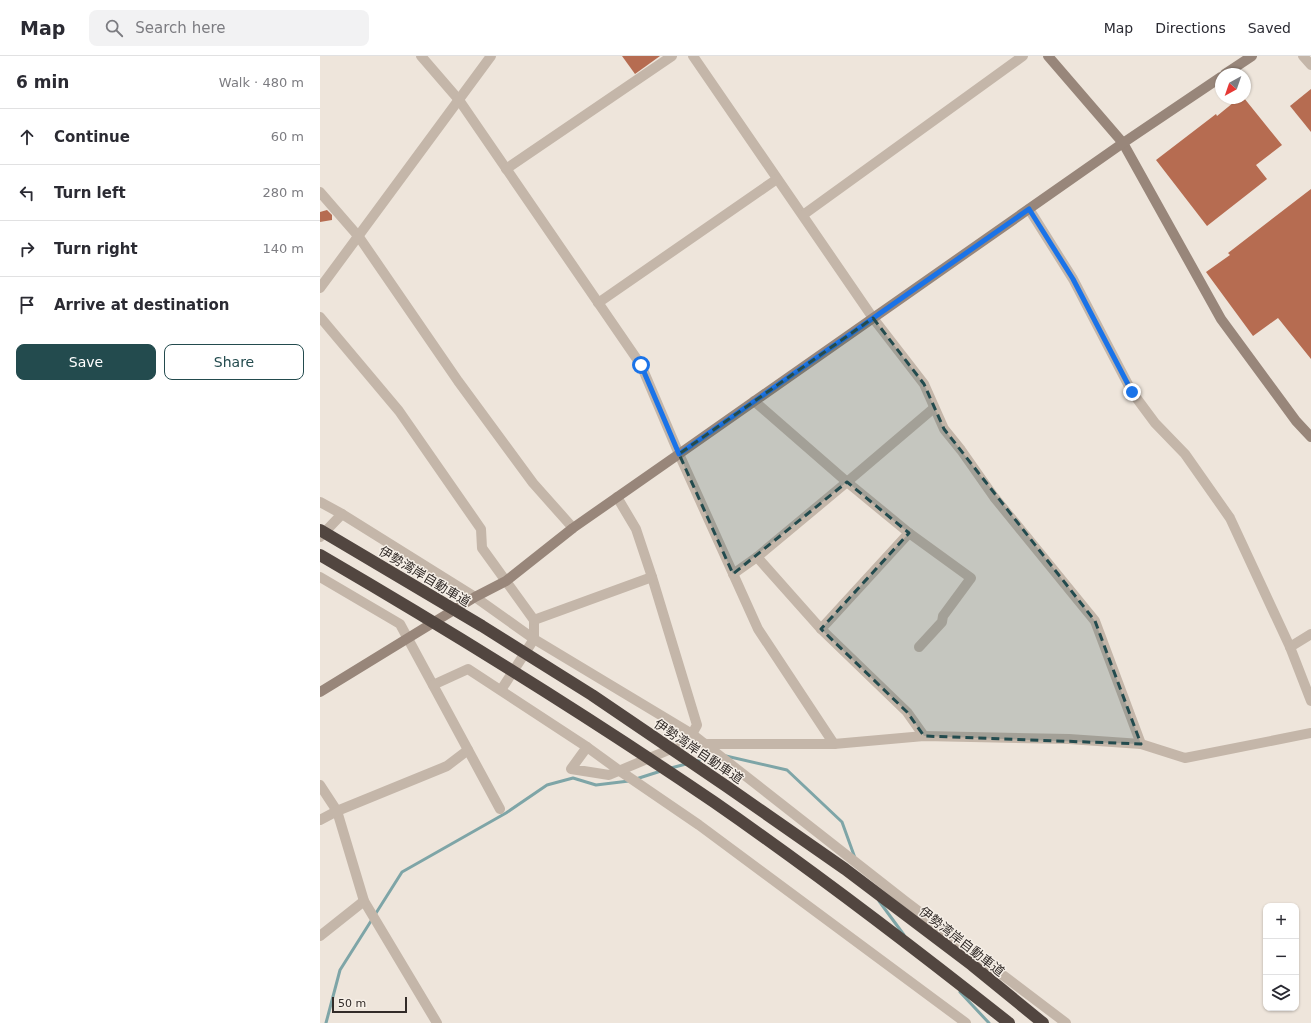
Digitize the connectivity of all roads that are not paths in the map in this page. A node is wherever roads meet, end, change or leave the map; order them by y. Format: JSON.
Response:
{"nodes":[{"id":1,"x":421,"y":56,"type":"edge"},
{"id":2,"x":491,"y":56,"type":"edge"},
{"id":3,"x":672,"y":56,"type":"edge"},
{"id":4,"x":693,"y":56,"type":"edge"},
{"id":5,"x":1023,"y":56,"type":"edge"},
{"id":6,"x":1048,"y":56,"type":"edge"},
{"id":7,"x":1252,"y":56,"type":"edge"},
{"id":8,"x":1303,"y":56,"type":"edge"},
{"id":9,"x":1311,"y":65,"type":"edge"},
{"id":10,"x":1234,"y":68,"type":"edge"},
{"id":11,"x":1215,"y":81,"type":"edge"},
{"id":12,"x":459,"y":100,"type":"junction"},
{"id":13,"x":1123,"y":143,"type":"junction"},
{"id":14,"x":506,"y":169,"type":"junction"},
{"id":15,"x":777,"y":179,"type":"junction"},
{"id":16,"x":320,"y":192,"type":"edge"},
{"id":17,"x":1029,"y":209,"type":"junction"},
{"id":18,"x":803,"y":216,"type":"junction"},
{"id":19,"x":359,"y":237,"type":"junction"},
{"id":20,"x":320,"y":288,"type":"edge"},
{"id":21,"x":598,"y":303,"type":"junction"},
{"id":22,"x":320,"y":318,"type":"edge"},
{"id":23,"x":873,"y":318,"type":"junction"},
{"id":24,"x":754,"y":401,"type":"junction"},
{"id":25,"x":934,"y":408,"type":"junction"},
{"id":26,"x":1311,"y":437,"type":"edge"},
{"id":27,"x":679,"y":454,"type":"junction"},
{"id":28,"x":847,"y":482,"type":"junction"},
{"id":29,"x":617,"y":497,"type":"junction"},
{"id":30,"x":320,"y":502,"type":"edge"},
{"id":31,"x":342,"y":514,"type":"junction"},
{"id":32,"x":573,"y":528,"type":"junction"},
{"id":33,"x":320,"y":530,"type":"edge"},
{"id":34,"x":909,"y":533,"type":"junction"},
{"id":35,"x":320,"y":537,"type":"edge"},
{"id":36,"x":320,"y":555,"type":"edge"},
{"id":37,"x":757,"y":557,"type":"junction"},
{"id":38,"x":733,"y":574,"type":"junction"},
{"id":39,"x":320,"y":577,"type":"edge"},
{"id":40,"x":652,"y":577,"type":"junction"},
{"id":41,"x":506,"y":581,"type":"junction"},
{"id":42,"x":475,"y":597,"type":"junction"},
{"id":43,"x":534,"y":620,"type":"junction"},
{"id":44,"x":821,"y":630,"type":"junction"},
{"id":45,"x":1311,"y":634,"type":"edge"},
{"id":46,"x":408,"y":638,"type":"junction"},
{"id":47,"x":534,"y":639,"type":"junction"},
{"id":48,"x":919,"y":646,"type":"dead end"},
{"id":49,"x":1290,"y":646,"type":"junction"},
{"id":50,"x":433,"y":685,"type":"junction"},
{"id":51,"x":501,"y":690,"type":"junction"},
{"id":52,"x":320,"y":692,"type":"edge"},
{"id":53,"x":1311,"y":701,"type":"edge"},
{"id":54,"x":1311,"y":733,"type":"edge"},
{"id":55,"x":692,"y":734,"type":"junction"},
{"id":56,"x":924,"y":736,"type":"junction"},
{"id":57,"x":706,"y":744,"type":"junction"},
{"id":58,"x":834,"y":744,"type":"junction"},
{"id":59,"x":1141,"y":744,"type":"junction"},
{"id":60,"x":587,"y":747,"type":"junction"},
{"id":61,"x":468,"y":750,"type":"junction"},
{"id":62,"x":620,"y":771,"type":"junction"},
{"id":63,"x":320,"y":785,"type":"edge"},
{"id":64,"x":500,"y":809,"type":"dead end"},
{"id":65,"x":337,"y":811,"type":"junction"},
{"id":66,"x":320,"y":820,"type":"edge"},
{"id":67,"x":364,"y":901,"type":"junction"},
{"id":68,"x":320,"y":936,"type":"edge"},
{"id":69,"x":437,"y":1023,"type":"edge"},
{"id":70,"x":966,"y":1023,"type":"edge"},
{"id":71,"x":1009,"y":1023,"type":"edge"},
{"id":72,"x":1043,"y":1023,"type":"edge"},
{"id":73,"x":1066,"y":1023,"type":"edge"}],
"edges":[{"from":1,"to":12,"type":"street"},
{"from":2,"to":12,"type":"street"},
{"from":3,"to":14,"type":"street"},
{"from":4,"to":15,"type":"street"},
{"from":5,"to":18,"type":"street"},
{"from":6,"to":13,"type":"street"},
{"from":7,"to":10,"type":"street"},
{"from":8,"to":9,"type":"street"},
{"from":11,"to":13,"type":"street"},
{"from":12,"to":14,"type":"street"},
{"from":12,"to":19,"type":"street"},
{"from":13,"to":17,"type":"street"},
{"from":13,"to":26,"type":"street"},
{"from":14,"to":21,"type":"street"},
{"from":15,"to":18,"type":"street"},
{"from":15,"to":21,"type":"street"},
{"from":16,"to":19,"type":"street"},
{"from":17,"to":23,"type":"street"},
{"from":17,"to":49,"type":"street"},
{"from":18,"to":23,"type":"street"},
{"from":19,"to":20,"type":"street"},
{"from":19,"to":32,"type":"street"},
{"from":21,"to":27,"type":"street"},
{"from":22,"to":41,"type":"street"},
{"from":23,"to":24,"type":"street"},
{"from":23,"to":25,"type":"street"},
{"from":24,"to":27,"type":"street"},
{"from":24,"to":28,"type":"street"},
{"from":25,"to":28,"type":"street"},
{"from":25,"to":59,"type":"street"},
{"from":27,"to":29,"type":"street"},
{"from":27,"to":38,"type":"street"},
{"from":28,"to":34,"type":"street"},
{"from":28,"to":37,"type":"street"},
{"from":29,"to":32,"type":"street"},
{"from":29,"to":40,"type":"street"},
{"from":30,"to":31,"type":"street"},
{"from":31,"to":35,"type":"street"},
{"from":31,"to":42,"type":"street"},
{"from":32,"to":41,"type":"street"},
{"from":33,"to":72,"type":"highway","name":"伊勢湾岸自動車道","bridge":true},
{"from":34,"to":44,"type":"street"},
{"from":34,"to":48,"type":"street"},
{"from":36,"to":71,"type":"highway","bridge":true},
{"from":37,"to":38,"type":"street"},
{"from":37,"to":44,"type":"street"},
{"from":38,"to":58,"type":"street"},
{"from":39,"to":46,"type":"street"},
{"from":40,"to":43,"type":"street"},
{"from":40,"to":55,"type":"street"},
{"from":41,"to":42,"type":"street"},
{"from":41,"to":43,"type":"street"},
{"from":42,"to":46,"type":"street"},
{"from":42,"to":47,"type":"street"},
{"from":43,"to":47,"type":"street"},
{"from":44,"to":56,"type":"street"},
{"from":45,"to":49,"type":"street"},
{"from":46,"to":50,"type":"street"},
{"from":46,"to":52,"type":"street"},
{"from":47,"to":51,"type":"street"},
{"from":47,"to":55,"type":"street"},
{"from":49,"to":53,"type":"street"},
{"from":50,"to":51,"type":"street"},
{"from":50,"to":61,"type":"street"},
{"from":51,"to":60,"type":"street"},
{"from":54,"to":59,"type":"street"},
{"from":55,"to":57,"type":"street"},
{"from":56,"to":58,"type":"street"},
{"from":56,"to":59,"type":"street"},
{"from":57,"to":58,"type":"street"},
{"from":57,"to":62,"type":"street"},
{"from":57,"to":73,"type":"street"},
{"from":60,"to":62,"type":"street"},
{"from":60,"to":62,"type":"street"},
{"from":61,"to":64,"type":"street"},
{"from":61,"to":65,"type":"street"},
{"from":62,"to":70,"type":"street"},
{"from":63,"to":65,"type":"street"},
{"from":65,"to":66,"type":"street"},
{"from":65,"to":67,"type":"street"},
{"from":67,"to":68,"type":"street"},
{"from":67,"to":69,"type":"street"}]}
